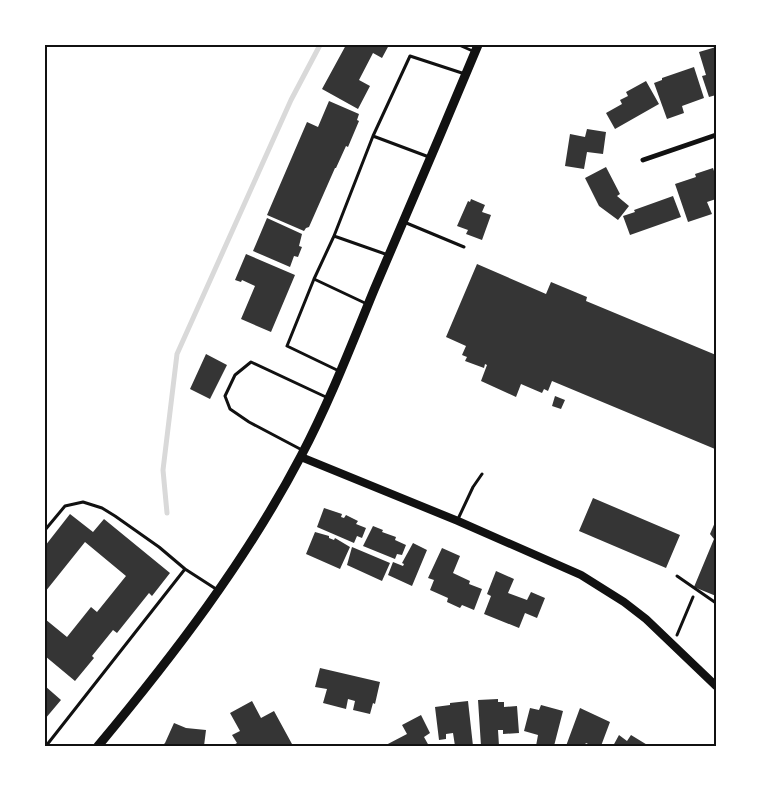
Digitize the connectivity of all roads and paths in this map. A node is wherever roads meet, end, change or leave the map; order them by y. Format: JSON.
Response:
{"nodes":[{"id":1,"x":459,"y":45,"type":"edge"},
{"id":2,"x":477,"y":49,"type":"edge"},
{"id":3,"x":466,"y":74,"type":"junction"},
{"id":4,"x":716,"y":135,"type":"edge"},
{"id":5,"x":373,"y":136,"type":"junction"},
{"id":6,"x":430,"y":158,"type":"junction"},
{"id":7,"x":643,"y":160,"type":"dead end"},
{"id":8,"x":403,"y":222,"type":"junction"},
{"id":9,"x":334,"y":236,"type":"junction"},
{"id":10,"x":464,"y":247,"type":"dead end"},
{"id":11,"x":389,"y":256,"type":"junction"},
{"id":12,"x":314,"y":279,"type":"junction"},
{"id":13,"x":368,"y":305,"type":"junction"},
{"id":14,"x":340,"y":372,"type":"junction"},
{"id":15,"x":328,"y":398,"type":"junction"},
{"id":16,"x":302,"y":454,"type":"junction"},
{"id":17,"x":482,"y":474,"type":"dead end"},
{"id":18,"x":458,"y":521,"type":"junction"},
{"id":19,"x":45,"y":530,"type":"edge"},
{"id":20,"x":184,"y":570,"type":"junction"},
{"id":21,"x":677,"y":576,"type":"dead end"},
{"id":22,"x":218,"y":590,"type":"junction"},
{"id":23,"x":694,"y":595,"type":"dead end"},
{"id":24,"x":716,"y":603,"type":"edge"},
{"id":25,"x":673,"y":645,"type":"junction"},
{"id":26,"x":716,"y":686,"type":"edge"},
{"id":27,"x":46,"y":746,"type":"edge"},
{"id":28,"x":98,"y":746,"type":"edge"}],
"edges":[{"from":1,"to":2,"type":"lane"},
{"from":2,"to":3,"type":"main road"},
{"from":3,"to":5,"type":"lane"},
{"from":3,"to":6,"type":"main road"},
{"from":4,"to":7,"type":"street"},
{"from":5,"to":6,"type":"lane"},
{"from":5,"to":9,"type":"lane"},
{"from":6,"to":8,"type":"main road"},
{"from":8,"to":10,"type":"lane"},
{"from":8,"to":11,"type":"main road"},
{"from":9,"to":11,"type":"lane"},
{"from":9,"to":12,"type":"lane"},
{"from":11,"to":13,"type":"main road"},
{"from":12,"to":13,"type":"lane"},
{"from":12,"to":14,"type":"lane"},
{"from":13,"to":14,"type":"main road"},
{"from":14,"to":15,"type":"main road"},
{"from":15,"to":16,"type":"main road"},
{"from":15,"to":16,"type":"lane"},
{"from":16,"to":18,"type":"street"},
{"from":16,"to":22,"type":"main road"},
{"from":17,"to":18,"type":"lane"},
{"from":18,"to":25,"type":"street"},
{"from":19,"to":20,"type":"lane"},
{"from":20,"to":22,"type":"lane"},
{"from":20,"to":27,"type":"lane"},
{"from":21,"to":24,"type":"lane"},
{"from":22,"to":28,"type":"main road"},
{"from":23,"to":25,"type":"path"},
{"from":25,"to":26,"type":"street"}]}
